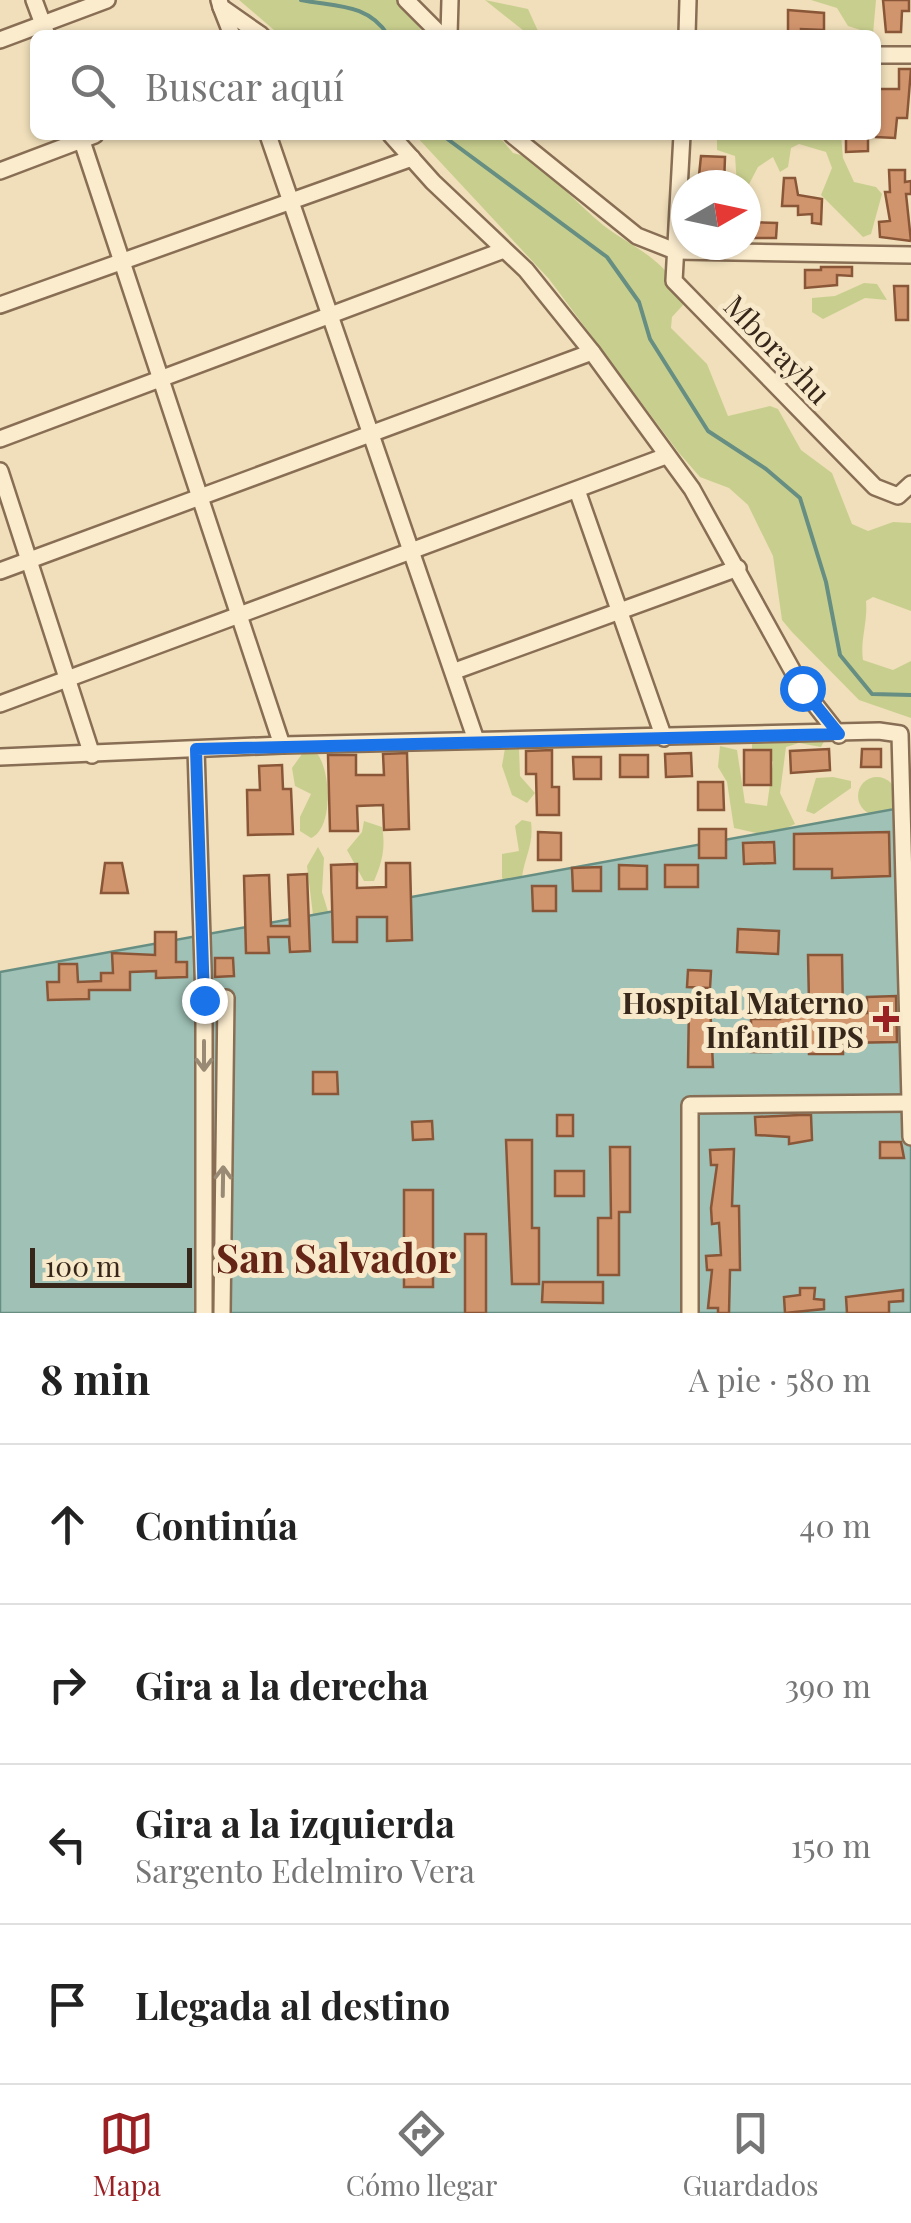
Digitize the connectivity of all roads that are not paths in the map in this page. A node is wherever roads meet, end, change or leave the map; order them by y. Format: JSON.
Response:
{"nodes":[{"id":1,"x":34,"y":0,"type":"edge"},
{"id":2,"x":107,"y":0,"type":"edge"},
{"id":3,"x":406,"y":0,"type":"edge"},
{"id":4,"x":450,"y":0,"type":"edge"},
{"id":5,"x":688,"y":0,"type":"edge"},
{"id":6,"x":220,"y":4,"type":"edge"},
{"id":7,"x":45,"y":29,"type":"edge"},
{"id":8,"x":230,"y":30,"type":"edge"},
{"id":9,"x":254,"y":30,"type":"edge"},
{"id":10,"x":436,"y":30,"type":"edge"},
{"id":11,"x":449,"y":30,"type":"edge"},
{"id":12,"x":688,"y":30,"type":"edge"},
{"id":13,"x":30,"y":33,"type":"edge"},
{"id":14,"x":0,"y":40,"type":"edge"},
{"id":15,"x":881,"y":54,"type":"edge"},
{"id":16,"x":911,"y":55,"type":"edge"},
{"id":17,"x":78,"y":140,"type":"edge"},
{"id":18,"x":86,"y":140,"type":"edge"},
{"id":19,"x":270,"y":140,"type":"edge"},
{"id":20,"x":396,"y":140,"type":"edge"},
{"id":21,"x":518,"y":140,"type":"edge"},
{"id":22,"x":682,"y":140,"type":"edge"},
{"id":23,"x":412,"y":158,"type":"junction"},
{"id":24,"x":680,"y":170,"type":"edge"},
{"id":25,"x":0,"y":171,"type":"edge"},
{"id":26,"x":289,"y":198,"type":"junction"},
{"id":27,"x":671,"y":249,"type":"edge"},
{"id":28,"x":504,"y":250,"type":"junction"},
{"id":29,"x":761,"y":252,"type":"edge"},
{"id":30,"x":911,"y":255,"type":"edge"},
{"id":31,"x":123,"y":260,"type":"junction"},
{"id":32,"x":675,"y":260,"type":"edge"},
{"id":33,"x":0,"y":305,"type":"edge"},
{"id":34,"x":328,"y":313,"type":"junction"},
{"id":35,"x":592,"y":352,"type":"junction"},
{"id":36,"x":162,"y":379,"type":"junction"},
{"id":37,"x":371,"y":434,"type":"junction"},
{"id":38,"x":0,"y":439,"type":"edge"},
{"id":39,"x":666,"y":456,"type":"junction"},
{"id":40,"x":0,"y":471,"type":"edge"},
{"id":41,"x":911,"y":484,"type":"edge"},
{"id":42,"x":578,"y":493,"type":"junction"},
{"id":43,"x":199,"y":494,"type":"junction"},
{"id":44,"x":414,"y":551,"type":"junction"},
{"id":45,"x":30,"y":561,"type":"junction"},
{"id":46,"x":738,"y":568,"type":"junction"},
{"id":47,"x":0,"y":571,"type":"edge"},
{"id":48,"x":617,"y":610,"type":"junction"},
{"id":49,"x":240,"y":612,"type":"junction"},
{"id":50,"x":455,"y":671,"type":"junction"},
{"id":51,"x":68,"y":679,"type":"junction"},
{"id":52,"x":0,"y":704,"type":"edge"},
{"id":53,"x":839,"y":734,"type":"junction"},
{"id":54,"x":664,"y":738,"type":"junction"},
{"id":55,"x":476,"y":740,"type":"junction"},
{"id":56,"x":282,"y":745,"type":"junction"},
{"id":57,"x":196,"y":749,"type":"junction"},
{"id":58,"x":92,"y":755,"type":"junction"},
{"id":59,"x":0,"y":757,"type":"edge"},
{"id":60,"x":908,"y":865,"type":"edge"},
{"id":61,"x":204,"y":1000,"type":"junction"},
{"id":62,"x":910,"y":1103,"type":"edge"},
{"id":63,"x":911,"y":1138,"type":"edge"},
{"id":64,"x":204,"y":1313,"type":"edge"},
{"id":65,"x":222,"y":1313,"type":"edge"},
{"id":66,"x":690,"y":1313,"type":"edge"}],
"edges":[{"from":1,"to":7,"type":"street"},
{"from":2,"to":7,"type":"street"},
{"from":3,"to":10,"type":"street"},
{"from":4,"to":11,"type":"street"},
{"from":5,"to":12,"type":"street"},
{"from":6,"to":8,"type":"street"},
{"from":6,"to":9,"type":"street"},
{"from":13,"to":14,"type":"street"},
{"from":15,"to":16,"type":"street"},
{"from":17,"to":25,"type":"street"},
{"from":18,"to":31,"type":"street"},
{"from":19,"to":26,"type":"street"},
{"from":20,"to":23,"type":"street"},
{"from":21,"to":27,"type":"street"},
{"from":22,"to":24,"type":"street","name":"Mborayhu"},
{"from":23,"to":26,"type":"street"},
{"from":23,"to":28,"type":"street"},
{"from":26,"to":31,"type":"street"},
{"from":26,"to":34,"type":"street"},
{"from":28,"to":34,"type":"street"},
{"from":28,"to":35,"type":"street"},
{"from":29,"to":30,"type":"street"},
{"from":31,"to":33,"type":"street"},
{"from":31,"to":36,"type":"street"},
{"from":32,"to":41,"type":"street","name":"Mborayhu"},
{"from":34,"to":36,"type":"street"},
{"from":34,"to":37,"type":"street"},
{"from":35,"to":37,"type":"street"},
{"from":35,"to":39,"type":"street"},
{"from":36,"to":38,"type":"street"},
{"from":36,"to":43,"type":"street"},
{"from":37,"to":43,"type":"street"},
{"from":37,"to":44,"type":"street"},
{"from":39,"to":42,"type":"street"},
{"from":39,"to":46,"type":"street"},
{"from":40,"to":45,"type":"street"},
{"from":42,"to":44,"type":"street"},
{"from":42,"to":48,"type":"street"},
{"from":43,"to":45,"type":"street"},
{"from":43,"to":49,"type":"street"},
{"from":44,"to":49,"type":"street"},
{"from":44,"to":50,"type":"street"},
{"from":45,"to":47,"type":"street"},
{"from":45,"to":51,"type":"street"},
{"from":46,"to":48,"type":"street"},
{"from":46,"to":53,"type":"street"},
{"from":48,"to":50,"type":"street"},
{"from":48,"to":54,"type":"street"},
{"from":49,"to":51,"type":"street"},
{"from":49,"to":56,"type":"street"},
{"from":50,"to":55,"type":"street"},
{"from":51,"to":52,"type":"street"},
{"from":51,"to":58,"type":"street"},
{"from":53,"to":54,"type":"street"},
{"from":53,"to":60,"type":"street"},
{"from":54,"to":55,"type":"street"},
{"from":55,"to":56,"type":"street"},
{"from":56,"to":57,"type":"street"},
{"from":57,"to":58,"type":"street"},
{"from":57,"to":61,"type":"street"},
{"from":58,"to":59,"type":"street"},
{"from":60,"to":62,"type":"street"},
{"from":61,"to":64,"type":"street","one_way":true},
{"from":65,"to":61,"type":"street","one_way":true},
{"from":62,"to":63,"type":"street"},
{"from":62,"to":66,"type":"street"}]}
